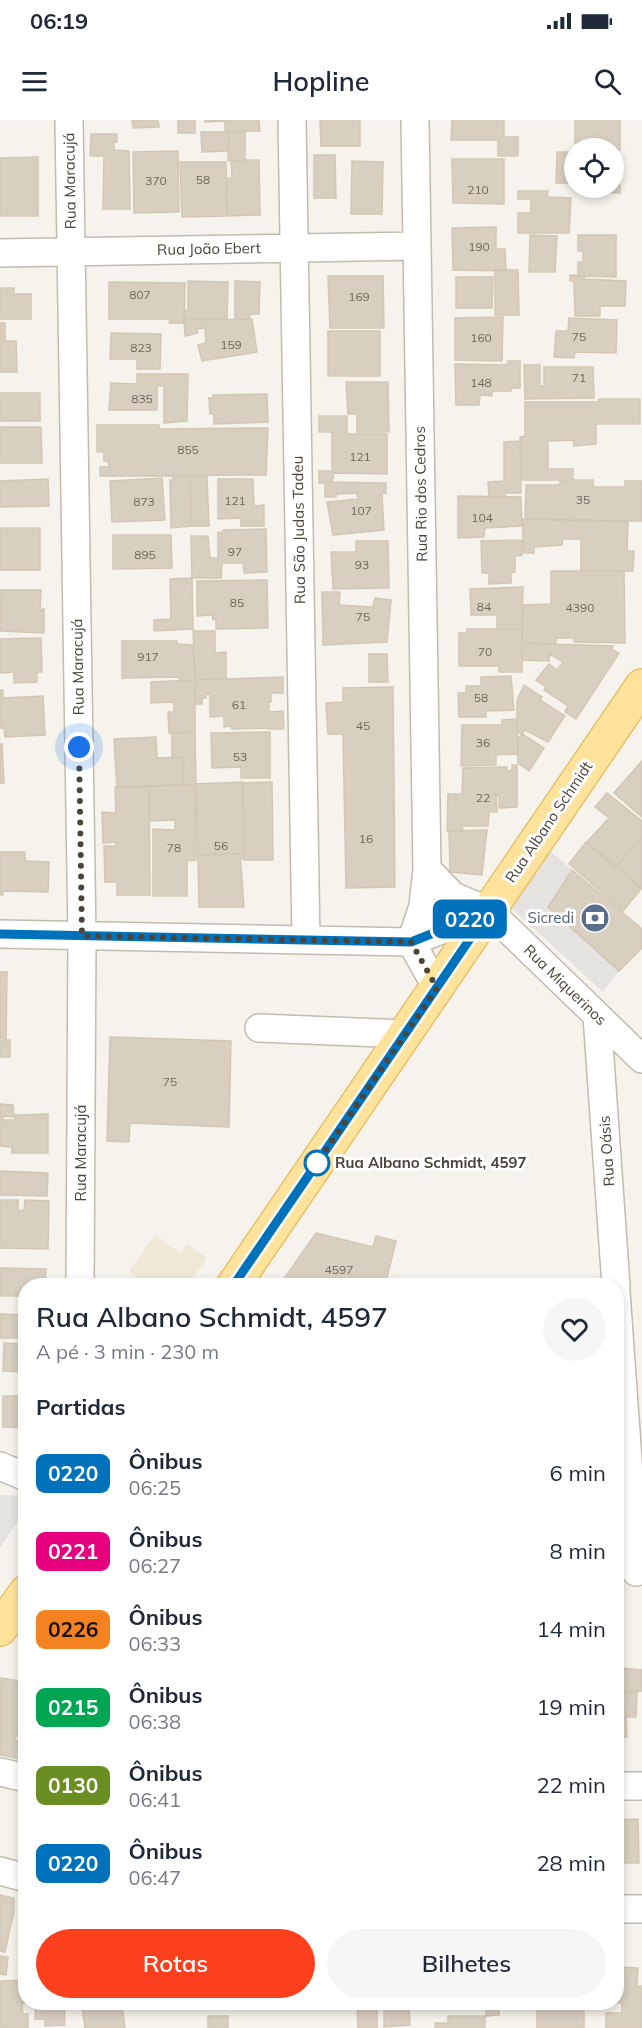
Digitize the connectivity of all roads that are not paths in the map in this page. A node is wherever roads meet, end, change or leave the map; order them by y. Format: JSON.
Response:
{"nodes":[{"id":1,"x":69,"y":120,"type":"edge"},
{"id":2,"x":292,"y":120,"type":"edge"},
{"id":3,"x":415,"y":120,"type":"edge"},
{"id":4,"x":417,"y":246,"type":"junction"},
{"id":5,"x":294,"y":248,"type":"junction"},
{"id":6,"x":71,"y":252,"type":"junction"},
{"id":7,"x":0,"y":253,"type":"edge"},
{"id":8,"x":642,"y":686,"type":"edge"},
{"id":9,"x":427,"y":868,"type":"junction"},
{"id":10,"x":489,"y":911,"type":"junction"},
{"id":11,"x":0,"y":934,"type":"edge"},
{"id":12,"x":82,"y":936,"type":"junction"},
{"id":13,"x":306,"y":940,"type":"junction"},
{"id":14,"x":411,"y":942,"type":"junction"},
{"id":15,"x":437,"y":988,"type":"junction"},
{"id":16,"x":597,"y":1016,"type":"junction"},
{"id":17,"x":259,"y":1028,"type":"dead end"},
{"id":18,"x":405,"y":1034,"type":"junction"},
{"id":19,"x":642,"y":1059,"type":"edge"},
{"id":20,"x":80,"y":1278,"type":"edge"},
{"id":21,"x":238,"y":1278,"type":"edge"},
{"id":22,"x":615,"y":1278,"type":"edge"},
{"id":23,"x":624,"y":1432,"type":"edge"},
{"id":24,"x":0,"y":1466,"type":"edge"},
{"id":25,"x":18,"y":1466,"type":"edge"},
{"id":26,"x":18,"y":1474,"type":"edge"},
{"id":27,"x":632,"y":1572,"type":"edge"},
{"id":28,"x":18,"y":1603,"type":"edge"},
{"id":29,"x":0,"y":1629,"type":"edge"},
{"id":30,"x":0,"y":1772,"type":"edge"},
{"id":31,"x":18,"y":1776,"type":"edge"},
{"id":32,"x":624,"y":1786,"type":"edge"},
{"id":33,"x":642,"y":1786,"type":"edge"},
{"id":34,"x":0,"y":1871,"type":"edge"},
{"id":35,"x":18,"y":1876,"type":"edge"},
{"id":36,"x":624,"y":1909,"type":"edge"},
{"id":37,"x":642,"y":1909,"type":"edge"}],
"edges":[{"from":1,"to":6,"type":"street","name":"Rua Maracujá"},
{"from":2,"to":5,"type":"street","name":"Rua São Judas Tadeu"},
{"from":3,"to":4,"type":"street","name":"Rua Rio dos Cedros"},
{"from":4,"to":5,"type":"street","name":"Rua João Ebert"},
{"from":4,"to":9,"type":"street","name":"Rua Rio dos Cedros"},
{"from":5,"to":6,"type":"street","name":"Rua João Ebert"},
{"from":5,"to":13,"type":"street","name":"Rua São Judas Tadeu"},
{"from":6,"to":7,"type":"street","name":"Rua João Ebert"},
{"from":6,"to":12,"type":"street","name":"Rua Maracujá"},
{"from":8,"to":10,"type":"main road","name":"Rua Albano Schmidt"},
{"from":9,"to":10,"type":"street"},
{"from":9,"to":14,"type":"street","name":"Rua Rio dos Cedros"},
{"from":10,"to":14,"type":"street"},
{"from":10,"to":15,"type":"main road","name":"Rua Albano Schmidt"},
{"from":10,"to":16,"type":"street","name":"Rua Miquerinos"},
{"from":11,"to":12,"type":"street"},
{"from":12,"to":13,"type":"street"},
{"from":12,"to":20,"type":"street","name":"Rua Maracujá"},
{"from":13,"to":14,"type":"street"},
{"from":14,"to":15,"type":"street"},
{"from":15,"to":18,"type":"main road","name":"Rua Albano Schmidt"},
{"from":16,"to":19,"type":"street","name":"Rua Miquerinos"},
{"from":16,"to":22,"type":"street","name":"Rua Oásis"},
{"from":17,"to":18,"type":"street"},
{"from":18,"to":21,"type":"main road","name":"Rua Albano Schmidt"},
{"from":23,"to":27,"type":"street"},
{"from":24,"to":25,"type":"street"},
{"from":24,"to":26,"type":"street"},
{"from":28,"to":29,"type":"main road"},
{"from":30,"to":31,"type":"street"},
{"from":32,"to":33,"type":"street"},
{"from":34,"to":35,"type":"street"},
{"from":36,"to":37,"type":"street"}]}
